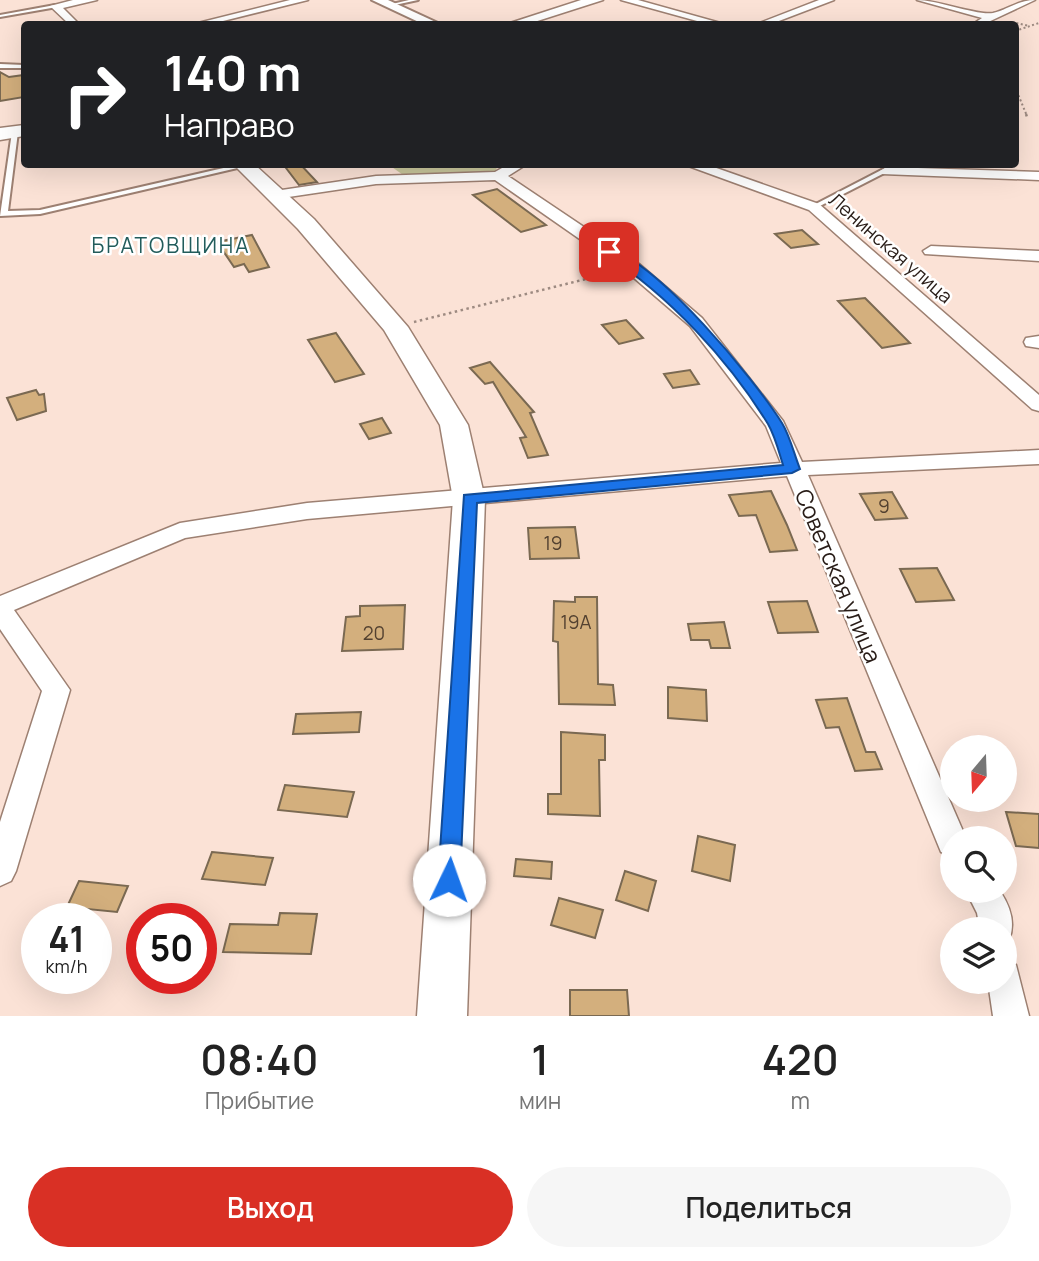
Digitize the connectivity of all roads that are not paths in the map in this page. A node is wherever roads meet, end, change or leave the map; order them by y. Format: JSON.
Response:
{"nodes":[{"id":1,"x":92,"y":0,"type":"edge"},
{"id":2,"x":303,"y":0,"type":"edge"},
{"id":3,"x":416,"y":0,"type":"edge"},
{"id":4,"x":596,"y":0,"type":"edge"},
{"id":5,"x":626,"y":0,"type":"edge"},
{"id":6,"x":829,"y":0,"type":"edge"},
{"id":7,"x":922,"y":0,"type":"edge"},
{"id":8,"x":1030,"y":0,"type":"edge"},
{"id":9,"x":384,"y":3,"type":"edge"},
{"id":10,"x":55,"y":6,"type":"junction"},
{"id":11,"x":0,"y":16,"type":"edge"},
{"id":12,"x":993,"y":17,"type":"junction"},
{"id":13,"x":71,"y":21,"type":"edge"},
{"id":14,"x":212,"y":21,"type":"edge"},
{"id":15,"x":426,"y":21,"type":"edge"},
{"id":16,"x":524,"y":21,"type":"edge"},
{"id":17,"x":707,"y":21,"type":"edge"},
{"id":18,"x":770,"y":21,"type":"edge"},
{"id":19,"x":983,"y":21,"type":"edge"},
{"id":20,"x":0,"y":66,"type":"edge"},
{"id":21,"x":21,"y":67,"type":"edge"},
{"id":22,"x":13,"y":133,"type":"edge"},
{"id":23,"x":229,"y":168,"type":"edge"},
{"id":24,"x":245,"y":168,"type":"edge"},
{"id":25,"x":513,"y":168,"type":"edge"},
{"id":26,"x":702,"y":168,"type":"edge"},
{"id":27,"x":893,"y":168,"type":"edge"},
{"id":28,"x":498,"y":176,"type":"junction"},
{"id":29,"x":1039,"y":176,"type":"edge"},
{"id":30,"x":275,"y":195,"type":"junction"},
{"id":31,"x":814,"y":207,"type":"junction"},
{"id":32,"x":2,"y":214,"type":"edge"},
{"id":33,"x":931,"y":251,"type":"dead end"},
{"id":34,"x":1039,"y":256,"type":"edge"},
{"id":35,"x":1039,"y":405,"type":"edge"},
{"id":36,"x":1039,"y":457,"type":"edge"},
{"id":37,"x":792,"y":469,"type":"junction"},
{"id":38,"x":470,"y":499,"type":"junction"},
{"id":39,"x":0,"y":607,"type":"edge"},
{"id":40,"x":945,"y":826,"type":"edge"},
{"id":41,"x":0,"y":870,"type":"edge"},
{"id":42,"x":1007,"y":994,"type":"edge"},
{"id":43,"x":442,"y":1016,"type":"edge"},
{"id":44,"x":1011,"y":1016,"type":"edge"}],
"edges":[{"from":1,"to":10,"type":"street"},
{"from":2,"to":14,"type":"street"},
{"from":3,"to":9,"type":"lane"},
{"from":4,"to":16,"type":"main road"},
{"from":5,"to":17,"type":"street"},
{"from":6,"to":18,"type":"street"},
{"from":7,"to":12,"type":"street"},
{"from":8,"to":12,"type":"street"},
{"from":9,"to":15,"type":"street"},
{"from":10,"to":11,"type":"lane"},
{"from":10,"to":13,"type":"street"},
{"from":12,"to":19,"type":"street"},
{"from":20,"to":21,"type":"lane"},
{"from":22,"to":32,"type":"lane"},
{"from":23,"to":32,"type":"lane"},
{"from":24,"to":30,"type":"main road"},
{"from":25,"to":28,"type":"street"},
{"from":26,"to":31,"type":"street","name":"Ленинская улица"},
{"from":27,"to":29,"type":"street"},
{"from":27,"to":31,"type":"lane"},
{"from":28,"to":30,"type":"street"},
{"from":28,"to":37,"type":"street","name":"Советская улица"},
{"from":30,"to":38,"type":"main road"},
{"from":31,"to":35,"type":"street","name":"Ленинская улица"},
{"from":33,"to":34,"type":"street"},
{"from":36,"to":37,"type":"street"},
{"from":37,"to":38,"type":"street"},
{"from":37,"to":40,"type":"street","name":"Советская улица"},
{"from":38,"to":39,"type":"street"},
{"from":38,"to":43,"type":"main road"},
{"from":39,"to":41,"type":"street"},
{"from":42,"to":44,"type":"street"}]}
